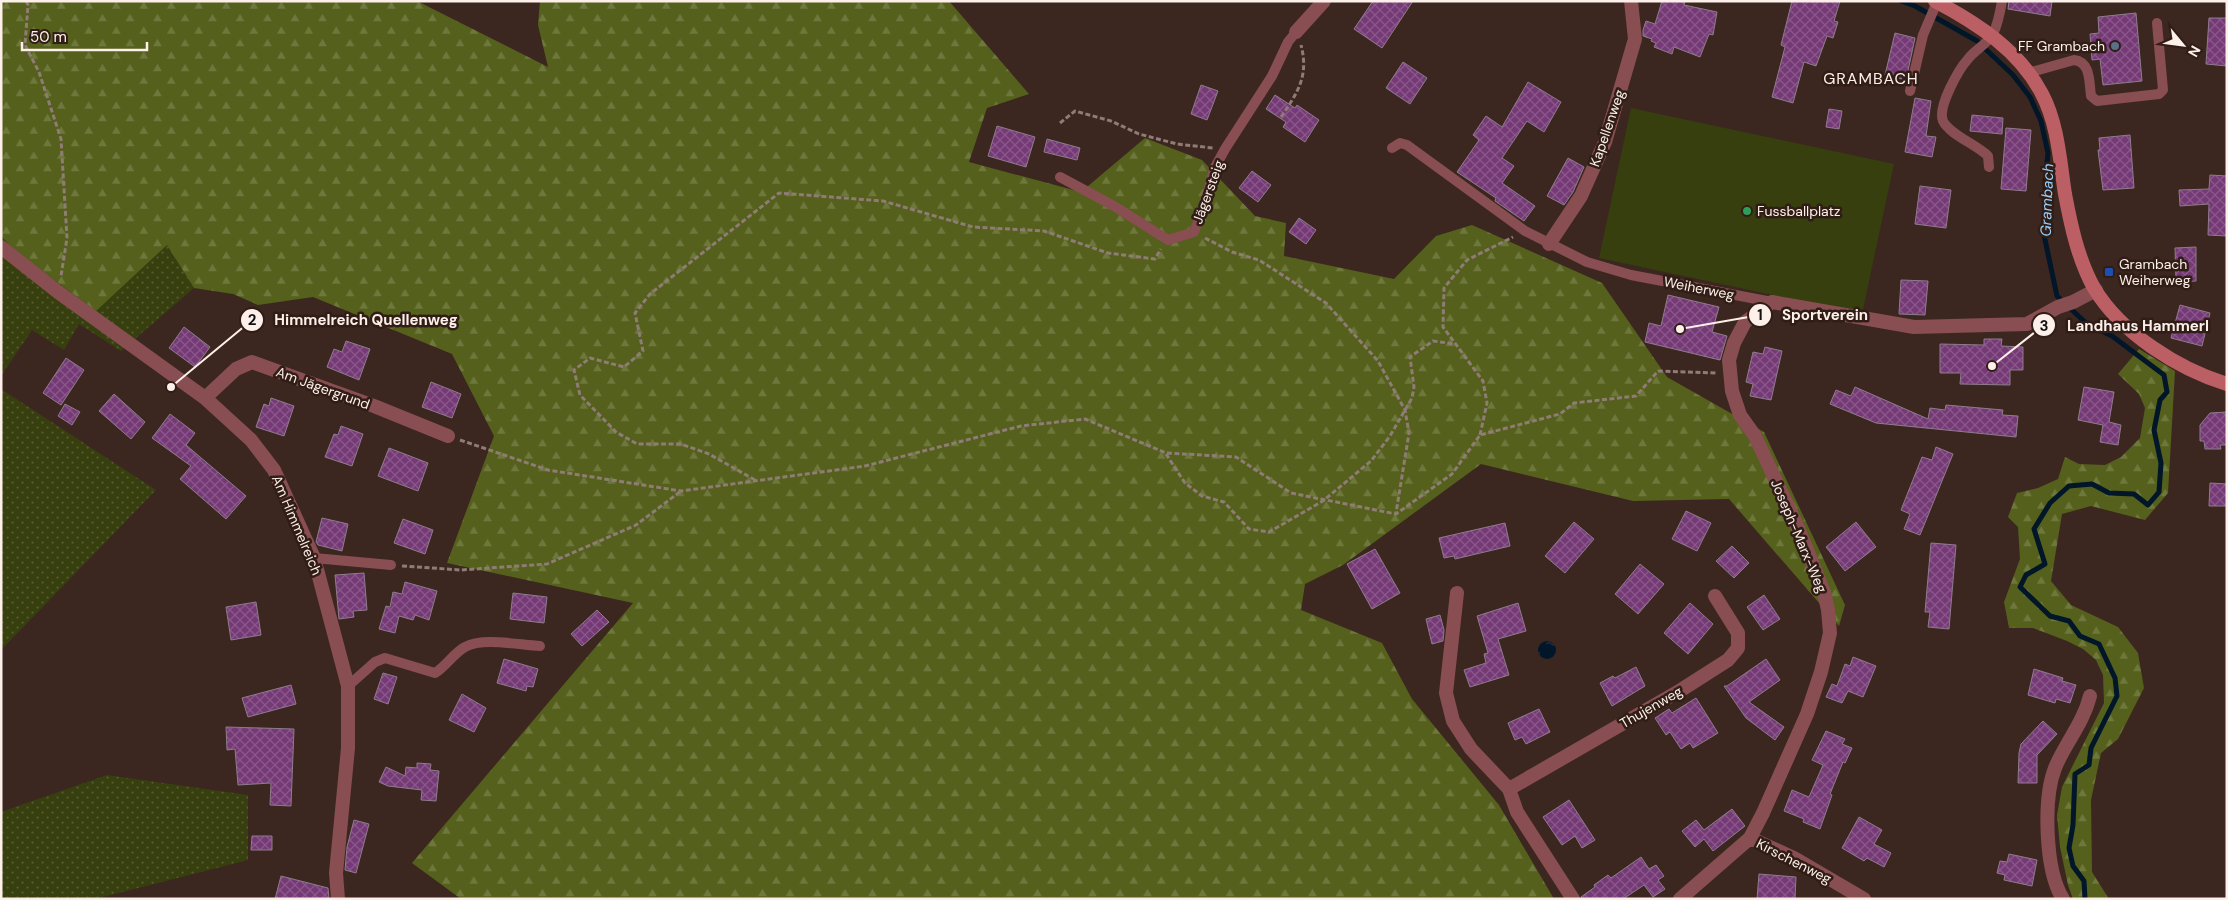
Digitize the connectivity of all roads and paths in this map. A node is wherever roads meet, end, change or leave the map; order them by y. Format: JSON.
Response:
{"nodes":[{"id":1,"x":26,"y":1,"type":"edge"},
{"id":2,"x":1324,"y":1,"type":"edge"},
{"id":3,"x":1632,"y":1,"type":"edge"},
{"id":4,"x":2002,"y":1,"type":"edge"},
{"id":5,"x":1933,"y":8,"type":"edge"},
{"id":6,"x":2157,"y":23,"type":"dead end"},
{"id":7,"x":1296,"y":32,"type":"junction"},
{"id":8,"x":1989,"y":39,"type":"junction"},
{"id":9,"x":2028,"y":73,"type":"junction"},
{"id":10,"x":1910,"y":91,"type":"dead end"},
{"id":11,"x":1281,"y":117,"type":"dead end"},
{"id":12,"x":1060,"y":122,"type":"dead end"},
{"id":13,"x":1392,"y":148,"type":"dead end"},
{"id":14,"x":1225,"y":149,"type":"junction"},
{"id":15,"x":1989,"y":167,"type":"dead end"},
{"id":16,"x":1060,"y":177,"type":"dead end"},
{"id":17,"x":1194,"y":232,"type":"junction"},
{"id":18,"x":1525,"y":232,"type":"junction"},
{"id":19,"x":1168,"y":240,"type":"junction"},
{"id":20,"x":1549,"y":244,"type":"junction"},
{"id":21,"x":1,"y":247,"type":"edge"},
{"id":22,"x":2096,"y":290,"type":"junction"},
{"id":23,"x":58,"y":292,"type":"junction"},
{"id":24,"x":1772,"y":302,"type":"junction"},
{"id":25,"x":1455,"y":344,"type":"junction"},
{"id":26,"x":1729,"y":374,"type":"junction"},
{"id":27,"x":2227,"y":384,"type":"edge"},
{"id":28,"x":205,"y":398,"type":"junction"},
{"id":29,"x":1405,"y":410,"type":"junction"},
{"id":30,"x":1480,"y":435,"type":"junction"},
{"id":31,"x":448,"y":436,"type":"joint"},
{"id":32,"x":1166,"y":453,"type":"junction"},
{"id":33,"x":755,"y":481,"type":"junction"},
{"id":34,"x":681,"y":491,"type":"junction"},
{"id":35,"x":1322,"y":501,"type":"junction"},
{"id":36,"x":1396,"y":514,"type":"junction"},
{"id":37,"x":314,"y":558,"type":"junction"},
{"id":38,"x":391,"y":565,"type":"joint"},
{"id":39,"x":1457,"y":593,"type":"dead end"},
{"id":40,"x":1715,"y":596,"type":"dead end"},
{"id":41,"x":540,"y":646,"type":"dead end"},
{"id":42,"x":348,"y":686,"type":"junction"},
{"id":43,"x":2090,"y":696,"type":"dead end"},
{"id":44,"x":1509,"y":789,"type":"junction"},
{"id":45,"x":1750,"y":838,"type":"junction"},
{"id":46,"x":338,"y":899,"type":"edge"},
{"id":47,"x":1573,"y":899,"type":"edge"},
{"id":48,"x":1680,"y":899,"type":"edge"},
{"id":49,"x":1864,"y":899,"type":"edge"},
{"id":50,"x":2064,"y":899,"type":"edge"}],
"edges":[{"from":1,"to":23,"type":"path"},
{"from":2,"to":7,"type":"street","name":"Jägersteig"},
{"from":3,"to":20,"type":"street","name":"Kapellenweg"},
{"from":4,"to":8,"type":"lane"},
{"from":5,"to":8,"type":"main road"},
{"from":5,"to":10,"type":"lane"},
{"from":6,"to":9,"type":"lane"},
{"from":7,"to":11,"type":"path"},
{"from":7,"to":14,"type":"lane","name":"Jägersteig"},
{"from":8,"to":9,"type":"main road"},
{"from":8,"to":15,"type":"lane"},
{"from":9,"to":22,"type":"main road"},
{"from":12,"to":14,"type":"path"},
{"from":13,"to":18,"type":"lane","name":"Weiherweg"},
{"from":14,"to":17,"type":"lane","name":"Jägersteig"},
{"from":16,"to":19,"type":"lane"},
{"from":17,"to":19,"type":"lane","name":"Jägersteig"},
{"from":17,"to":29,"type":"path"},
{"from":18,"to":20,"type":"lane","name":"Weiherweg"},
{"from":18,"to":25,"type":"path"},
{"from":19,"to":33,"type":"path"},
{"from":20,"to":24,"type":"lane","name":"Weiherweg"},
{"from":21,"to":23,"type":"street","name":"Am Himmelreich"},
{"from":22,"to":24,"type":"street","name":"Weiherweg"},
{"from":22,"to":27,"type":"main road"},
{"from":23,"to":28,"type":"street","name":"Am Himmelreich"},
{"from":24,"to":26,"type":"street","name":"Joseph-Marx-Weg"},
{"from":25,"to":29,"type":"path"},
{"from":25,"to":30,"type":"path"},
{"from":26,"to":30,"type":"path"},
{"from":26,"to":45,"type":"street","name":"Joseph-Marx-Weg"},
{"from":28,"to":31,"type":"street","name":"Am Jägergrund"},
{"from":28,"to":37,"type":"street","name":"Am Himmelreich"},
{"from":29,"to":35,"type":"path"},
{"from":29,"to":36,"type":"path"},
{"from":30,"to":36,"type":"path"},
{"from":31,"to":34,"type":"path"},
{"from":32,"to":33,"type":"path"},
{"from":32,"to":35,"type":"path"},
{"from":32,"to":35,"type":"path"},
{"from":33,"to":34,"type":"path"},
{"from":34,"to":38,"type":"path"},
{"from":35,"to":36,"type":"path"},
{"from":37,"to":38,"type":"lane"},
{"from":37,"to":42,"type":"street","name":"Am Himmelreich"},
{"from":39,"to":44,"type":"street"},
{"from":40,"to":44,"type":"street","name":"Thujenweg"},
{"from":41,"to":42,"type":"lane"},
{"from":42,"to":46,"type":"street","name":"Am Himmelreich"},
{"from":43,"to":50,"type":"street"},
{"from":44,"to":47,"type":"street"},
{"from":45,"to":48,"type":"street","name":"Joseph-Marx-Weg"},
{"from":45,"to":49,"type":"street","name":"Kirschenweg"}]}
